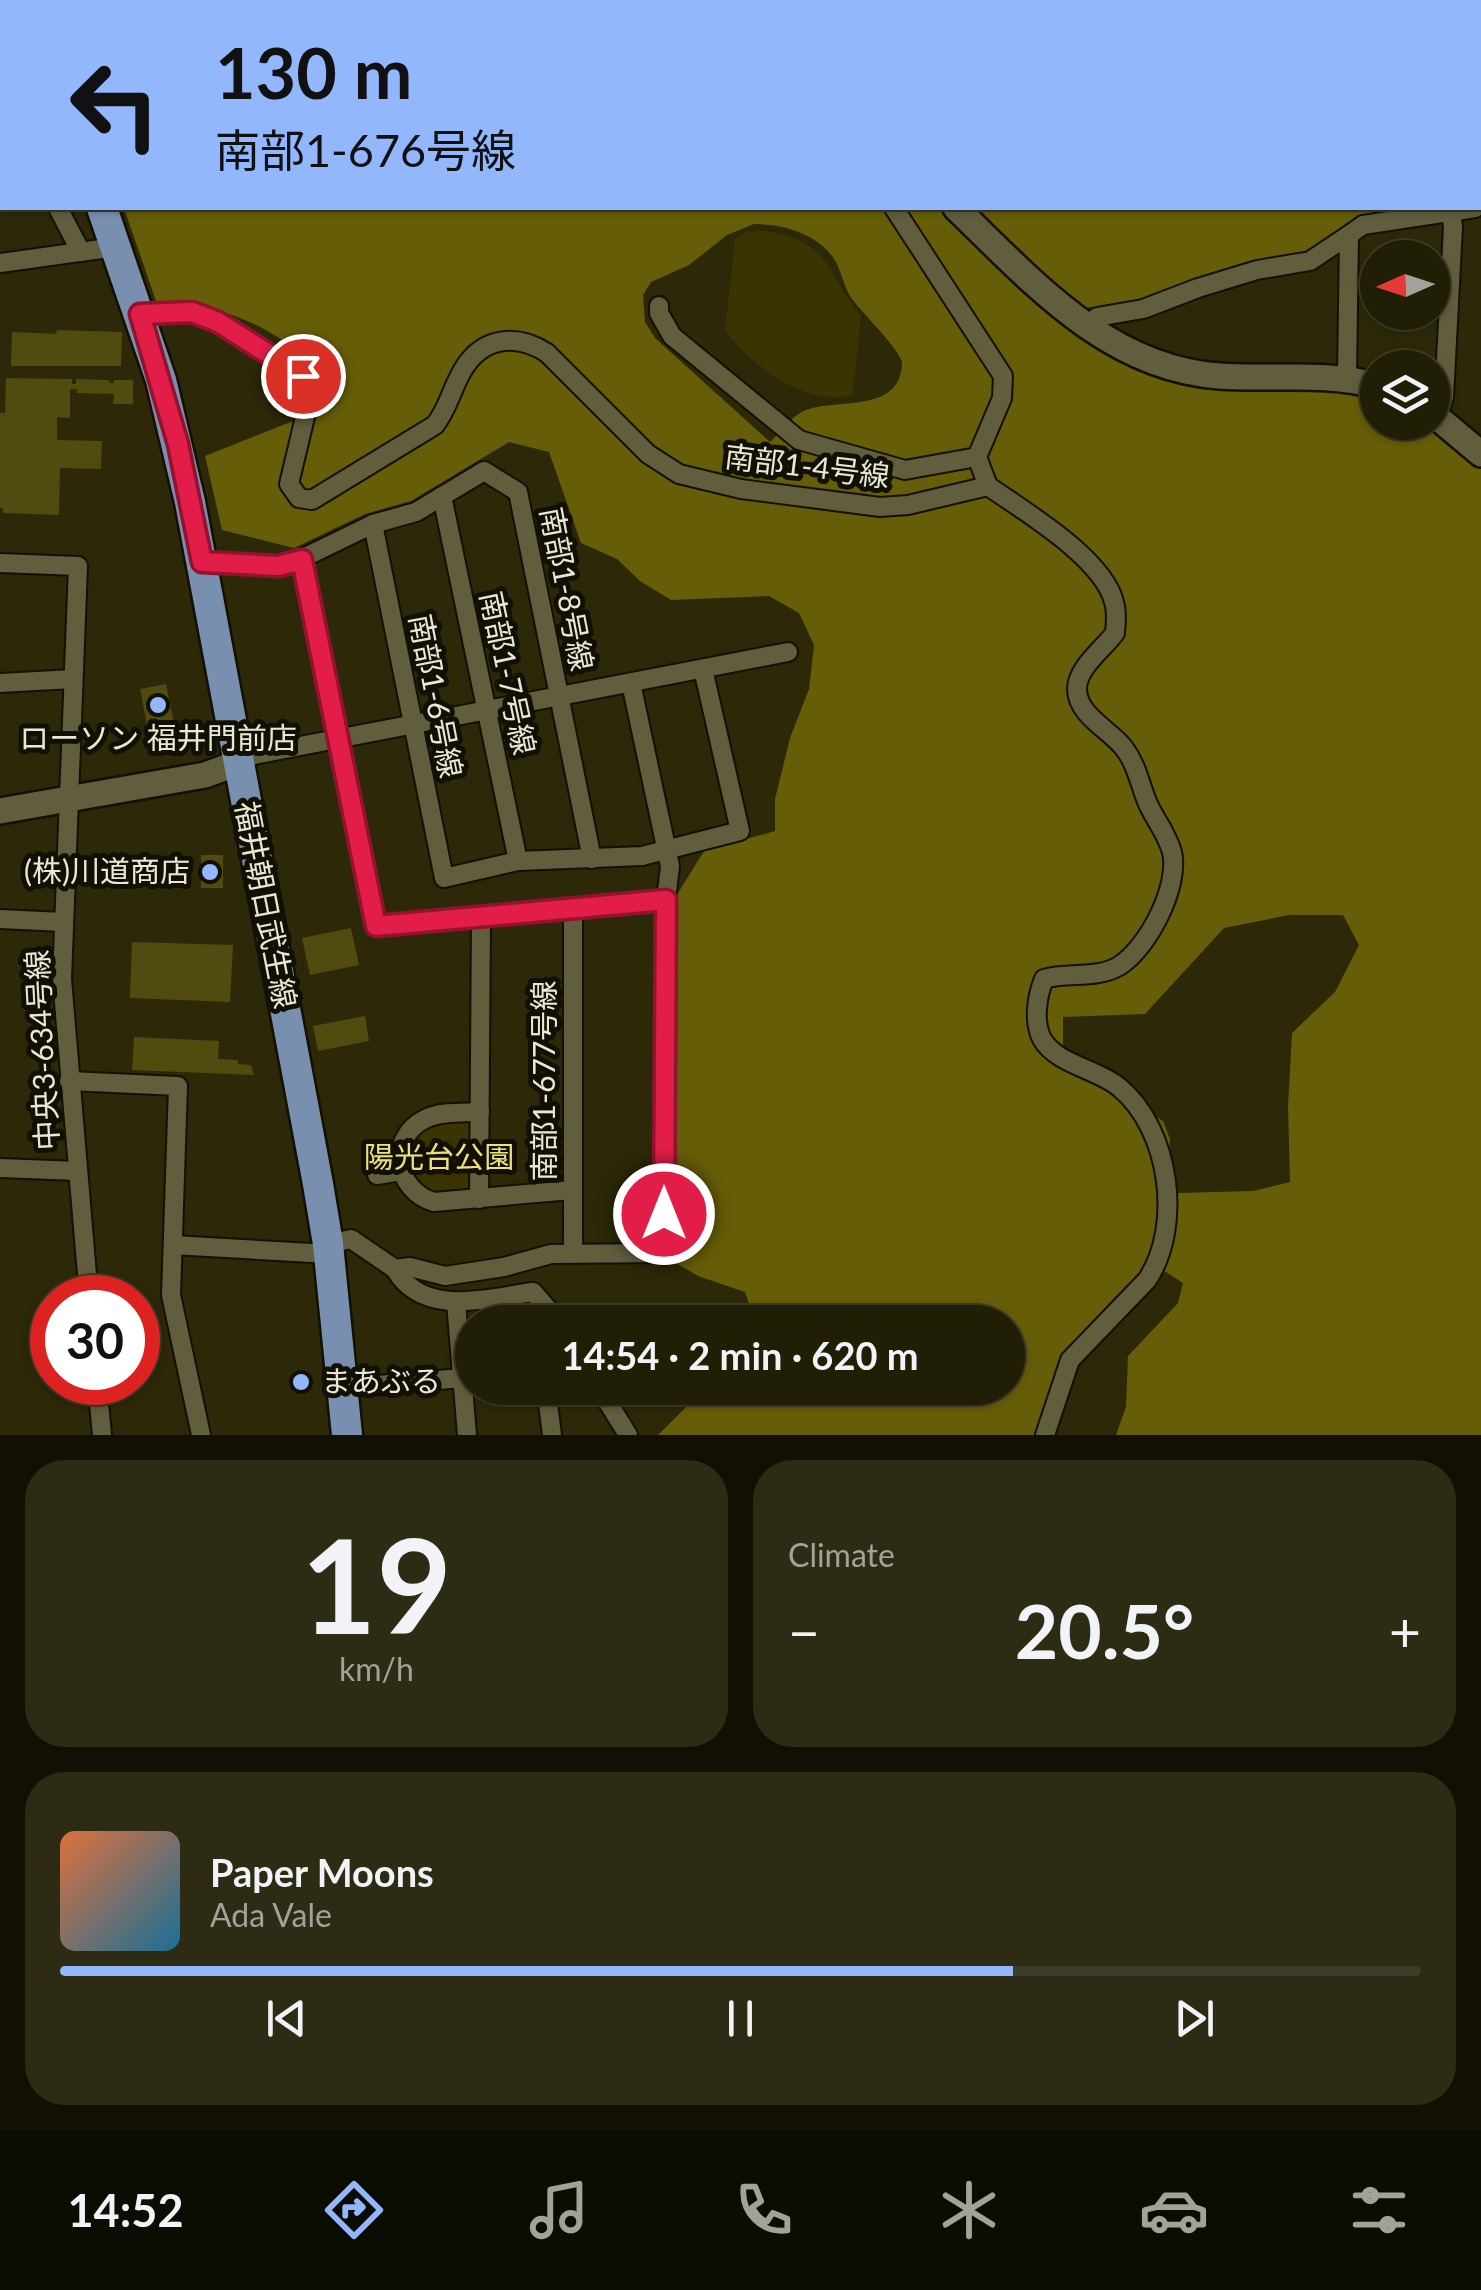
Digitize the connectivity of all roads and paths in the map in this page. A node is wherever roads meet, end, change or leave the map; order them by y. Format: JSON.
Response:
{"nodes":[{"id":1,"x":59,"y":210,"type":"edge"},
{"id":2,"x":103,"y":210,"type":"edge"},
{"id":3,"x":895,"y":210,"type":"edge"},
{"id":4,"x":958,"y":210,"type":"edge"},
{"id":5,"x":1462,"y":210,"type":"edge"},
{"id":6,"x":1450,"y":212,"type":"junction"},
{"id":7,"x":1350,"y":234,"type":"junction"},
{"id":8,"x":116,"y":247,"type":"junction"},
{"id":9,"x":81,"y":252,"type":"junction"},
{"id":10,"x":0,"y":263,"type":"edge"},
{"id":11,"x":659,"y":306,"type":"dead end"},
{"id":12,"x":140,"y":314,"type":"junction"},
{"id":13,"x":1088,"y":329,"type":"junction"},
{"id":14,"x":1446,"y":350,"type":"edge"},
{"id":15,"x":1346,"y":378,"type":"junction"},
{"id":16,"x":1360,"y":382,"type":"edge"},
{"id":17,"x":1450,"y":428,"type":"edge"},
{"id":18,"x":1481,"y":454,"type":"edge"},
{"id":19,"x":977,"y":457,"type":"junction"},
{"id":20,"x":988,"y":486,"type":"junction"},
{"id":21,"x":442,"y":496,"type":"junction"},
{"id":22,"x":373,"y":524,"type":"junction"},
{"id":23,"x":302,"y":560,"type":"junction"},
{"id":24,"x":202,"y":562,"type":"junction"},
{"id":25,"x":0,"y":563,"type":"edge"},
{"id":26,"x":788,"y":652,"type":"dead end"},
{"id":27,"x":703,"y":669,"type":"junction"},
{"id":28,"x":73,"y":679,"type":"junction"},
{"id":29,"x":0,"y":683,"type":"edge"},
{"id":30,"x":632,"y":683,"type":"junction"},
{"id":31,"x":559,"y":697,"type":"junction"},
{"id":32,"x":487,"y":711,"type":"junction"},
{"id":33,"x":412,"y":725,"type":"junction"},
{"id":34,"x":338,"y":739,"type":"junction"},
{"id":35,"x":238,"y":763,"type":"junction"},
{"id":36,"x":69,"y":798,"type":"junction"},
{"id":37,"x":0,"y":811,"type":"edge"},
{"id":38,"x":667,"y":850,"type":"junction"},
{"id":39,"x":592,"y":859,"type":"junction"},
{"id":40,"x":518,"y":860,"type":"junction"},
{"id":41,"x":666,"y":900,"type":"junction"},
{"id":42,"x":572,"y":909,"type":"junction"},
{"id":43,"x":481,"y":918,"type":"junction"},
{"id":44,"x":0,"y":919,"type":"edge"},
{"id":45,"x":63,"y":922,"type":"junction"},
{"id":46,"x":70,"y":1081,"type":"junction"},
{"id":47,"x":480,"y":1112,"type":"junction"},
{"id":48,"x":0,"y":1168,"type":"edge"},
{"id":49,"x":78,"y":1171,"type":"junction"},
{"id":50,"x":401,"y":1171,"type":"junction"},
{"id":51,"x":377,"y":1175,"type":"dead end"},
{"id":52,"x":572,"y":1190,"type":"junction"},
{"id":53,"x":479,"y":1199,"type":"junction"},
{"id":54,"x":172,"y":1245,"type":"junction"},
{"id":55,"x":328,"y":1249,"type":"junction"},
{"id":56,"x":572,"y":1253,"type":"junction"},
{"id":57,"x":395,"y":1269,"type":"junction"},
{"id":58,"x":87,"y":1275,"type":"edge"},
{"id":59,"x":456,"y":1302,"type":"junction"},
{"id":60,"x":456,"y":1305,"type":"edge"},
{"id":61,"x":544,"y":1305,"type":"edge"},
{"id":62,"x":455,"y":1379,"type":"edge"},
{"id":63,"x":342,"y":1388,"type":"junction"},
{"id":64,"x":99,"y":1405,"type":"edge"},
{"id":65,"x":464,"y":1405,"type":"edge"},
{"id":66,"x":548,"y":1405,"type":"edge"},
{"id":67,"x":609,"y":1405,"type":"edge"},
{"id":68,"x":102,"y":1435,"type":"edge"},
{"id":69,"x":202,"y":1435,"type":"edge"},
{"id":70,"x":346,"y":1435,"type":"edge"},
{"id":71,"x":467,"y":1435,"type":"edge"},
{"id":72,"x":552,"y":1435,"type":"edge"},
{"id":73,"x":628,"y":1435,"type":"edge"},
{"id":74,"x":1046,"y":1435,"type":"edge"}],
"edges":[{"from":1,"to":9,"type":"street"},
{"from":2,"to":8,"type":"main road","name":"福井朝日武生線"},
{"from":3,"to":19,"type":"street"},
{"from":4,"to":13,"type":"street"},
{"from":5,"to":6,"type":"street"},
{"from":6,"to":7,"type":"street"},
{"from":6,"to":14,"type":"street"},
{"from":7,"to":13,"type":"street"},
{"from":7,"to":15,"type":"street"},
{"from":8,"to":9,"type":"street"},
{"from":8,"to":12,"type":"main road","name":"福井朝日武生線"},
{"from":9,"to":10,"type":"street"},
{"from":11,"to":19,"type":"street"},
{"from":12,"to":20,"type":"street","name":"南部1-4号線"},
{"from":12,"to":24,"type":"main road","name":"福井朝日武生線"},
{"from":13,"to":15,"type":"street"},
{"from":15,"to":16,"type":"street"},
{"from":17,"to":18,"type":"street"},
{"from":19,"to":20,"type":"street"},
{"from":20,"to":74,"type":"street"},
{"from":21,"to":22,"type":"street","name":"南部1-8号線"},
{"from":21,"to":31,"type":"street","name":"南部1-8号線"},
{"from":21,"to":32,"type":"street","name":"南部1-7号線"},
{"from":22,"to":23,"type":"street","name":"南部1-8号線"},
{"from":22,"to":33,"type":"street","name":"南部1-6号線"},
{"from":23,"to":24,"type":"street","name":"南部1-8号線"},
{"from":23,"to":34,"type":"street"},
{"from":24,"to":35,"type":"main road","name":"福井朝日武生線"},
{"from":25,"to":28,"type":"street","name":"中央3-634号線"},
{"from":26,"to":27,"type":"street"},
{"from":27,"to":30,"type":"street"},
{"from":27,"to":38,"type":"street"},
{"from":28,"to":29,"type":"street"},
{"from":28,"to":36,"type":"street","name":"中央3-634号線"},
{"from":30,"to":31,"type":"street"},
{"from":30,"to":38,"type":"street"},
{"from":31,"to":32,"type":"street"},
{"from":31,"to":39,"type":"street","name":"南部1-8号線"},
{"from":32,"to":33,"type":"street"},
{"from":32,"to":40,"type":"street","name":"南部1-7号線"},
{"from":33,"to":34,"type":"street"},
{"from":33,"to":40,"type":"street","name":"南部1-6号線"},
{"from":34,"to":35,"type":"street"},
{"from":34,"to":43,"type":"street"},
{"from":35,"to":36,"type":"street"},
{"from":35,"to":55,"type":"main road","name":"福井朝日武生線"},
{"from":36,"to":37,"type":"street"},
{"from":36,"to":45,"type":"street","name":"中央3-634号線"},
{"from":38,"to":39,"type":"street"},
{"from":38,"to":41,"type":"street"},
{"from":39,"to":40,"type":"street"},
{"from":41,"to":42,"type":"street"},
{"from":41,"to":56,"type":"street"},
{"from":42,"to":43,"type":"street"},
{"from":42,"to":52,"type":"street","name":"南部1-677号線"},
{"from":43,"to":47,"type":"street"},
{"from":44,"to":45,"type":"street"},
{"from":45,"to":46,"type":"street","name":"中央3-634号線"},
{"from":46,"to":49,"type":"street","name":"中央3-634号線"},
{"from":46,"to":54,"type":"street"},
{"from":47,"to":50,"type":"street"},
{"from":47,"to":53,"type":"street"},
{"from":48,"to":49,"type":"street"},
{"from":49,"to":58,"type":"street","name":"中央3-634号線"},
{"from":50,"to":51,"type":"street"},
{"from":50,"to":53,"type":"street"},
{"from":52,"to":53,"type":"street"},
{"from":52,"to":56,"type":"street","name":"南部1-677号線"},
{"from":54,"to":55,"type":"street"},
{"from":54,"to":69,"type":"street"},
{"from":55,"to":57,"type":"street"},
{"from":55,"to":63,"type":"main road","name":"福井朝日武生線"},
{"from":56,"to":57,"type":"street"},
{"from":57,"to":59,"type":"street"},
{"from":59,"to":60,"type":"street"},
{"from":59,"to":61,"type":"street"},
{"from":62,"to":63,"type":"street"},
{"from":63,"to":70,"type":"main road","name":"福井朝日武生線"},
{"from":64,"to":68,"type":"street"},
{"from":65,"to":71,"type":"street"},
{"from":66,"to":72,"type":"street"},
{"from":67,"to":73,"type":"street"}]}
